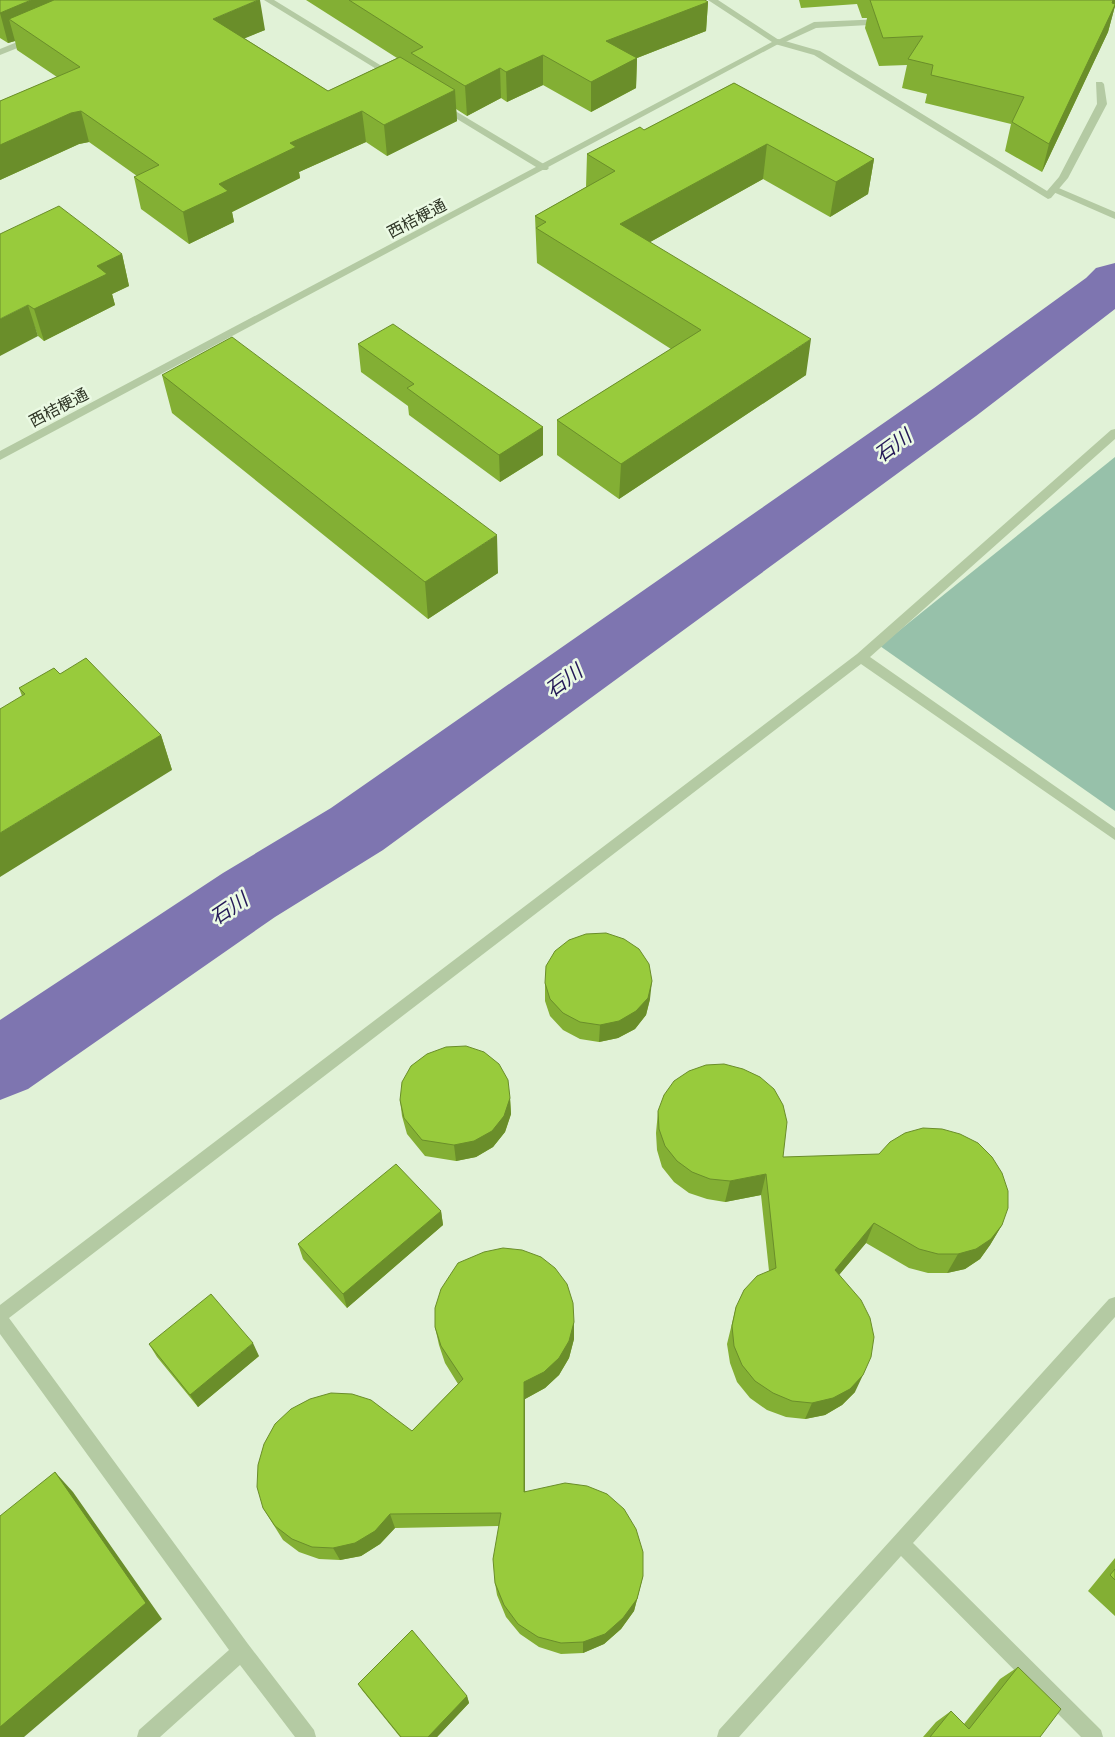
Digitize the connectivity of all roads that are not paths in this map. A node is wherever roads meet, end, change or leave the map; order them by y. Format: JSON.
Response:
{"nodes":[{"id":1,"x":268,"y":0,"type":"edge"},
{"id":2,"x":712,"y":0,"type":"edge"},
{"id":3,"x":892,"y":22,"type":"edge"},
{"id":4,"x":44,"y":33,"type":"edge"},
{"id":5,"x":778,"y":42,"type":"junction"},
{"id":6,"x":0,"y":52,"type":"edge"},
{"id":7,"x":402,"y":82,"type":"edge"},
{"id":8,"x":1099,"y":84,"type":"dead end"},
{"id":9,"x":435,"y":102,"type":"edge"},
{"id":10,"x":544,"y":168,"type":"junction"},
{"id":11,"x":1054,"y":189,"type":"junction"},
{"id":12,"x":1115,"y":216,"type":"edge"},
{"id":13,"x":1115,"y":433,"type":"edge"},
{"id":14,"x":0,"y":456,"type":"edge"},
{"id":15,"x":861,"y":657,"type":"junction"},
{"id":16,"x":1115,"y":835,"type":"edge"},
{"id":17,"x":1115,"y":1305,"type":"edge"},
{"id":18,"x":0,"y":1315,"type":"edge"},
{"id":19,"x":0,"y":1320,"type":"edge"},
{"id":20,"x":900,"y":1543,"type":"junction"},
{"id":21,"x":241,"y":1650,"type":"junction"},
{"id":22,"x":146,"y":1737,"type":"edge"},
{"id":23,"x":307,"y":1737,"type":"edge"},
{"id":24,"x":726,"y":1737,"type":"edge"},
{"id":25,"x":1094,"y":1737,"type":"edge"}],
"edges":[{"from":1,"to":7,"type":"street"},
{"from":2,"to":5,"type":"street"},
{"from":3,"to":5,"type":"street","name":"西桔梗通"},
{"from":4,"to":6,"type":"street"},
{"from":5,"to":10,"type":"street","name":"西桔梗通"},
{"from":5,"to":11,"type":"street"},
{"from":8,"to":11,"type":"street"},
{"from":9,"to":10,"type":"street"},
{"from":10,"to":14,"type":"street","name":"西桔梗通"},
{"from":11,"to":12,"type":"street"},
{"from":13,"to":15,"type":"street"},
{"from":15,"to":16,"type":"street"},
{"from":15,"to":18,"type":"street"},
{"from":17,"to":20,"type":"street"},
{"from":19,"to":21,"type":"street"},
{"from":20,"to":24,"type":"street"},
{"from":20,"to":25,"type":"street"},
{"from":21,"to":22,"type":"street"},
{"from":21,"to":23,"type":"street"}]}
